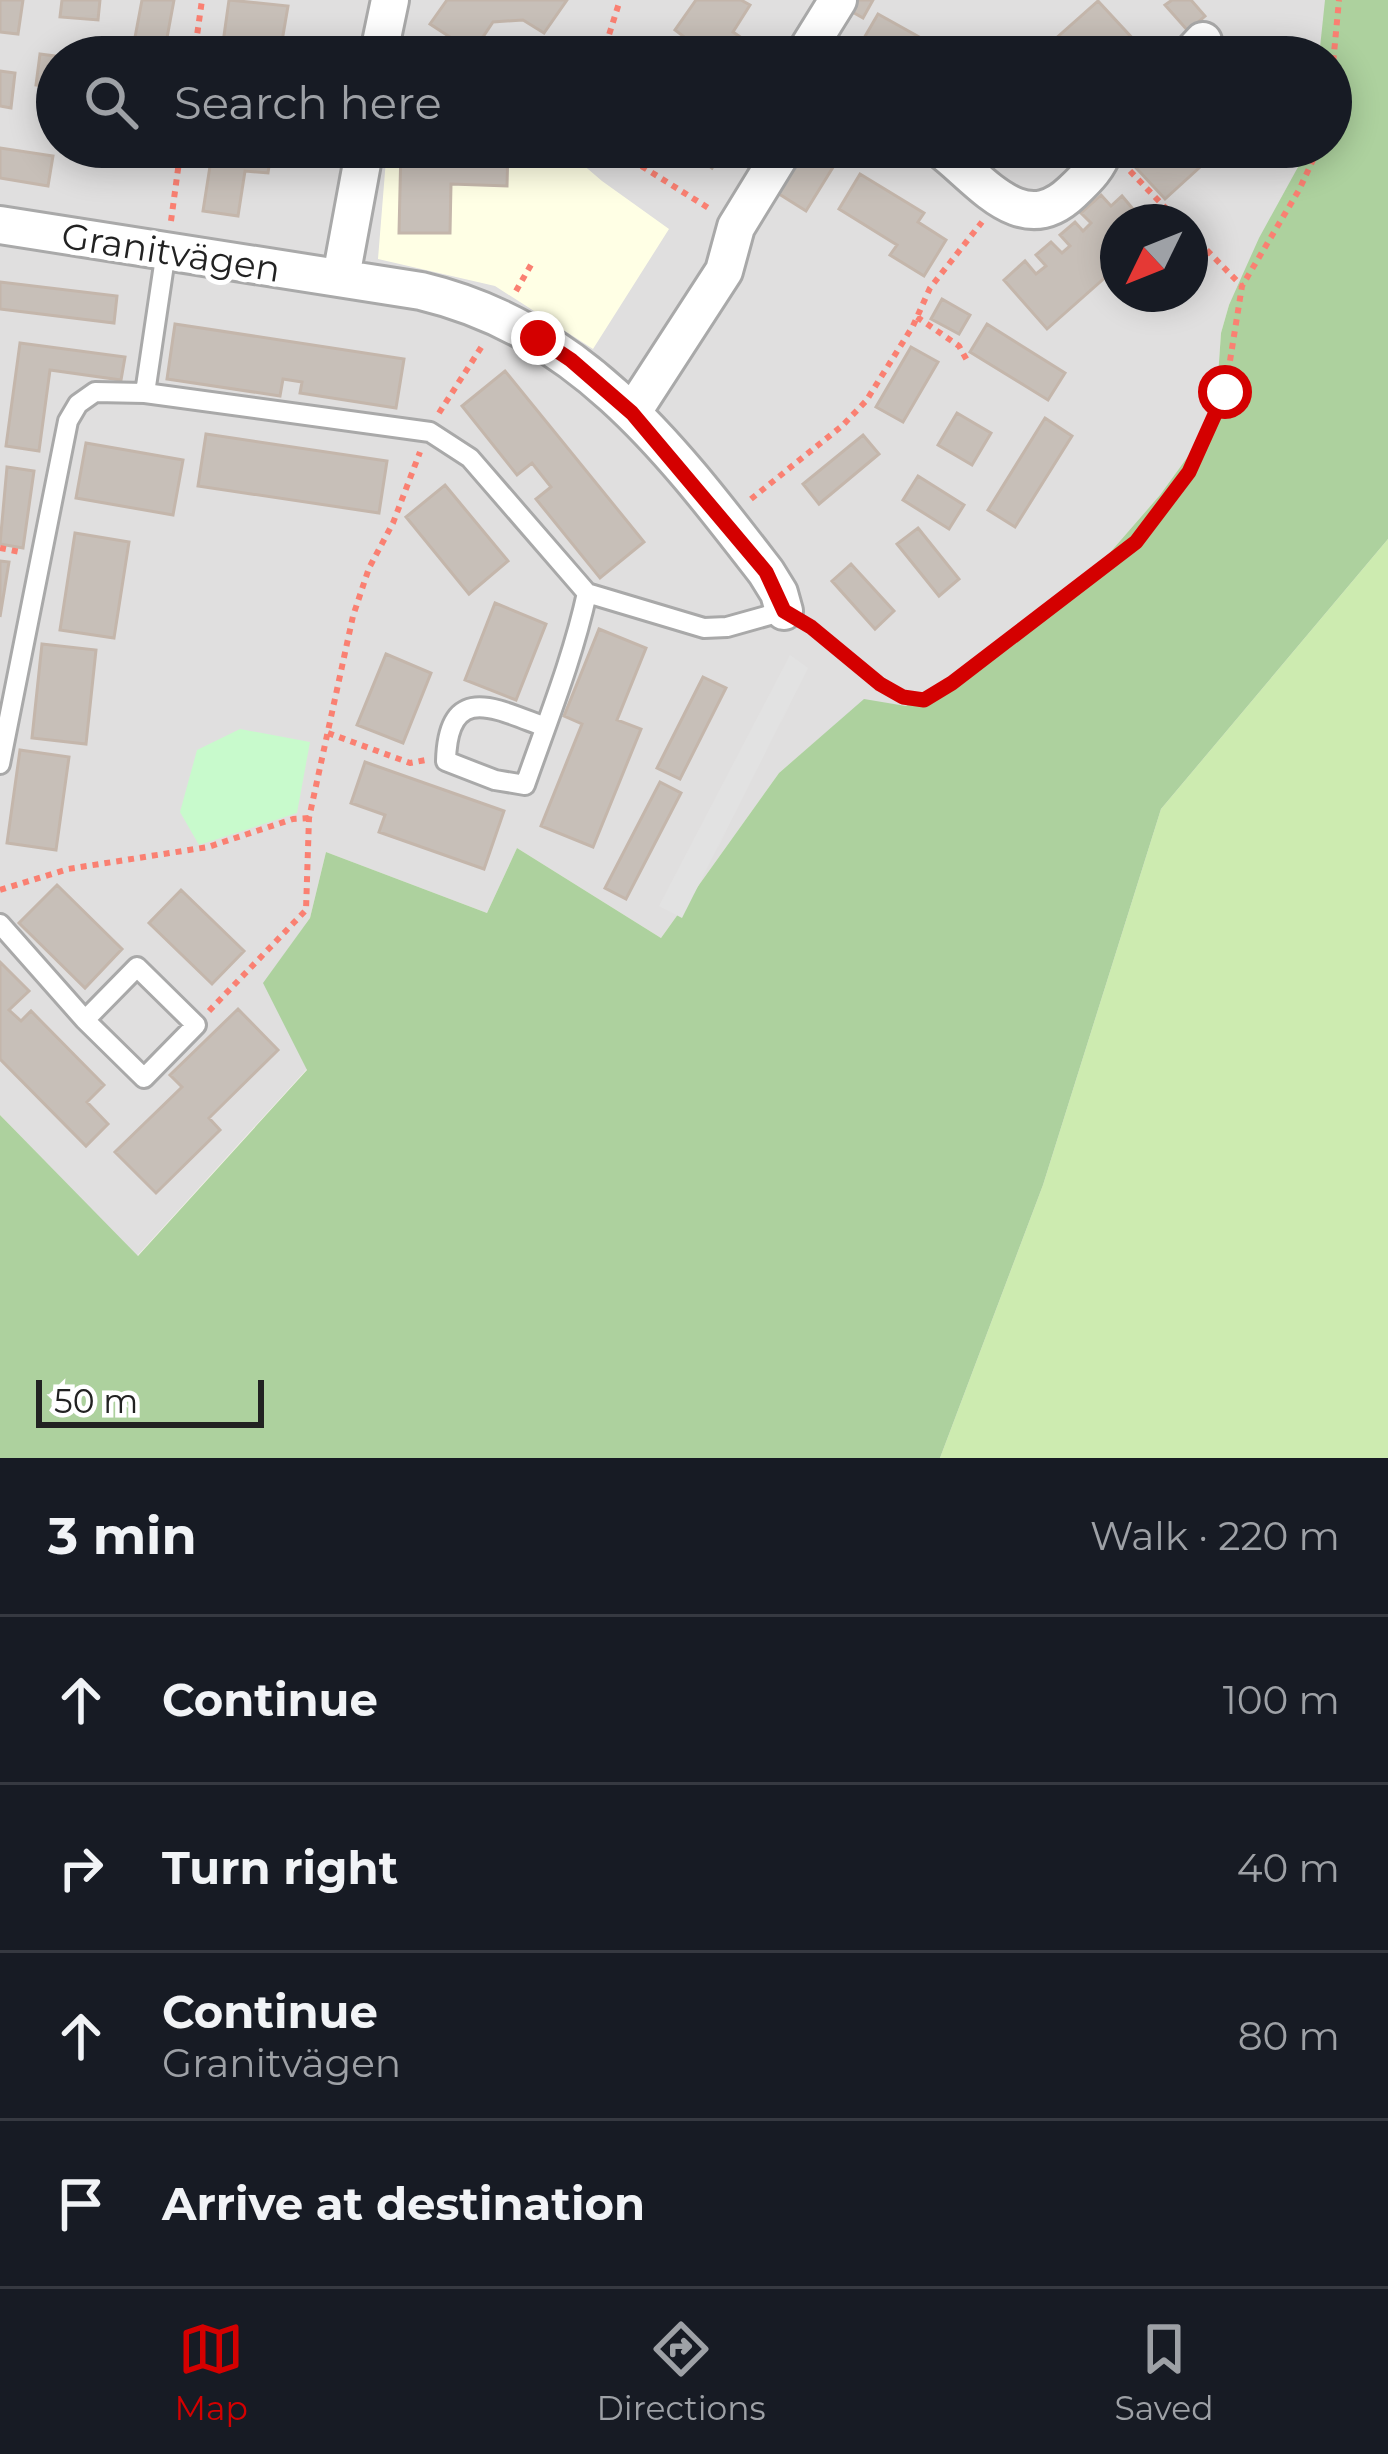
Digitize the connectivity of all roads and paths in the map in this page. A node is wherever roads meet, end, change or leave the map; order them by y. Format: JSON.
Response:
{"nodes":[{"id":1,"x":202,"y":0,"type":"edge"},
{"id":2,"x":390,"y":0,"type":"edge"},
{"id":3,"x":620,"y":0,"type":"edge"},
{"id":4,"x":838,"y":0,"type":"edge"},
{"id":5,"x":1339,"y":0,"type":"edge"},
{"id":6,"x":197,"y":36,"type":"edge"},
{"id":7,"x":382,"y":36,"type":"edge"},
{"id":8,"x":609,"y":36,"type":"edge"},
{"id":9,"x":816,"y":36,"type":"edge"},
{"id":10,"x":1336,"y":36,"type":"edge"},
{"id":11,"x":178,"y":168,"type":"edge"},
{"id":12,"x":360,"y":168,"type":"edge"},
{"id":13,"x":644,"y":168,"type":"edge"},
{"id":14,"x":771,"y":168,"type":"edge"},
{"id":15,"x":963,"y":168,"type":"edge"},
{"id":16,"x":1097,"y":168,"type":"edge"},
{"id":17,"x":1127,"y":168,"type":"edge"},
{"id":18,"x":1309,"y":168,"type":"edge"},
{"id":19,"x":1002,"y":201,"type":"junction"},
{"id":20,"x":1162,"y":204,"type":"edge"},
{"id":21,"x":0,"y":225,"type":"edge"},
{"id":22,"x":736,"y":227,"type":"junction"},
{"id":23,"x":166,"y":251,"type":"junction"},
{"id":24,"x":1208,"y":251,"type":"edge"},
{"id":25,"x":341,"y":278,"type":"junction"},
{"id":26,"x":1242,"y":286,"type":"junction"},
{"id":27,"x":501,"y":316,"type":"junction"},
{"id":28,"x":917,"y":317,"type":"junction"},
{"id":29,"x":969,"y":364,"type":"dead end"},
{"id":30,"x":146,"y":393,"type":"junction"},
{"id":31,"x":632,"y":413,"type":"junction"},
{"id":32,"x":430,"y":432,"type":"junction"},
{"id":33,"x":725,"y":520,"type":"junction"},
{"id":34,"x":587,"y":593,"type":"junction"},
{"id":35,"x":784,"y":611,"type":"junction"},
{"id":36,"x":545,"y":728,"type":"junction"},
{"id":37,"x":328,"y":733,"type":"junction"},
{"id":38,"x":446,"y":760,"type":"junction"},
{"id":39,"x":0,"y":764,"type":"edge"},
{"id":40,"x":309,"y":818,"type":"junction"},
{"id":41,"x":0,"y":890,"type":"edge"},
{"id":42,"x":0,"y":924,"type":"edge"},
{"id":43,"x":85,"y":1020,"type":"junction"},
{"id":44,"x":196,"y":1025,"type":"junction"}],
"edges":[{"from":1,"to":6,"type":"path"},
{"from":2,"to":7,"type":"street"},
{"from":3,"to":8,"type":"path"},
{"from":4,"to":9,"type":"street"},
{"from":5,"to":10,"type":"path"},
{"from":11,"to":23,"type":"path"},
{"from":12,"to":25,"type":"street"},
{"from":13,"to":22,"type":"path"},
{"from":14,"to":22,"type":"street"},
{"from":15,"to":19,"type":"street"},
{"from":16,"to":19,"type":"street"},
{"from":17,"to":20,"type":"path"},
{"from":18,"to":26,"type":"path"},
{"from":19,"to":28,"type":"path"},
{"from":21,"to":23,"type":"street","name":"Granitvägen"},
{"from":22,"to":31,"type":"street"},
{"from":23,"to":25,"type":"street","name":"Granitvägen"},
{"from":23,"to":30,"type":"lane"},
{"from":24,"to":26,"type":"path"},
{"from":25,"to":27,"type":"street","name":"Granitvägen"},
{"from":26,"to":35,"type":"path"},
{"from":27,"to":31,"type":"street","name":"Granitvägen"},
{"from":27,"to":32,"type":"path"},
{"from":28,"to":29,"type":"path"},
{"from":28,"to":33,"type":"path"},
{"from":30,"to":32,"type":"lane"},
{"from":30,"to":39,"type":"lane"},
{"from":31,"to":33,"type":"street","name":"Granitvägen"},
{"from":32,"to":34,"type":"lane"},
{"from":32,"to":37,"type":"path"},
{"from":33,"to":35,"type":"street","name":"Granitvägen"},
{"from":34,"to":35,"type":"lane"},
{"from":34,"to":36,"type":"lane"},
{"from":36,"to":38,"type":"lane"},
{"from":36,"to":38,"type":"lane"},
{"from":37,"to":38,"type":"path"},
{"from":37,"to":40,"type":"path"},
{"from":40,"to":41,"type":"path"},
{"from":40,"to":44,"type":"path"},
{"from":42,"to":43,"type":"lane"},
{"from":43,"to":44,"type":"lane"},
{"from":43,"to":44,"type":"lane"}]}
